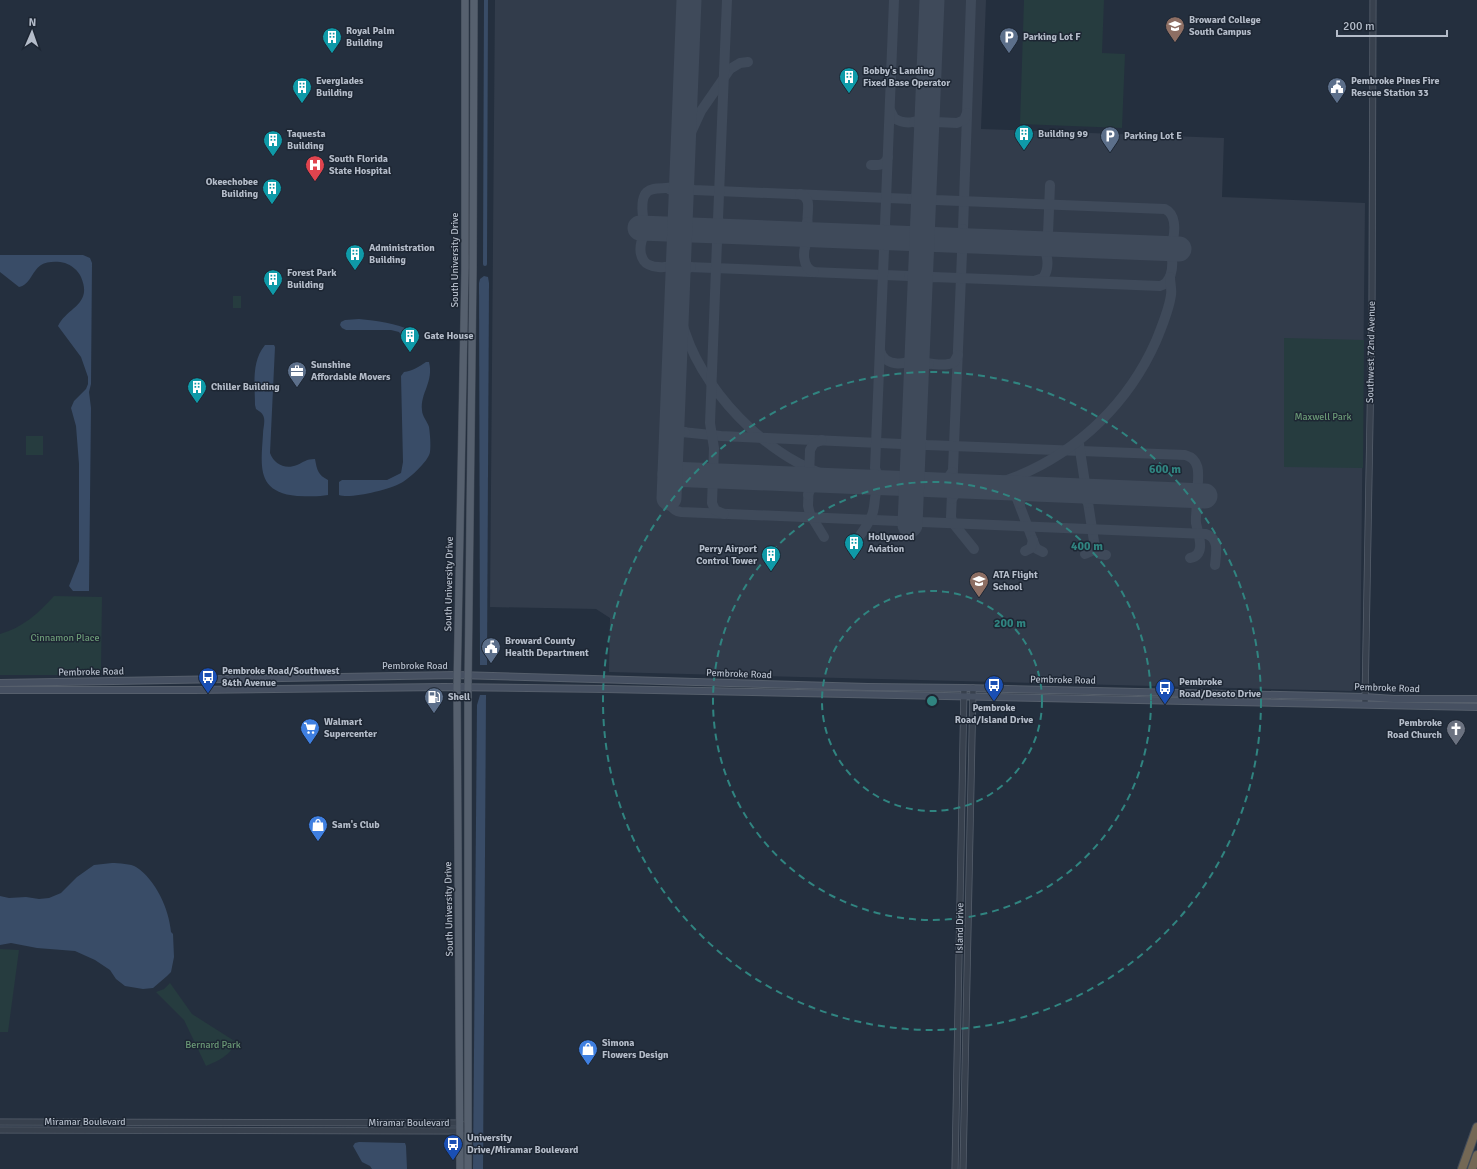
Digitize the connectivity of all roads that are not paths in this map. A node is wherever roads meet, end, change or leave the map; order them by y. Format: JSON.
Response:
{"nodes":[{"id":1,"x":465,"y":0,"type":"edge"},
{"id":2,"x":474,"y":0,"type":"edge"},
{"id":3,"x":1373,"y":0,"type":"edge"},
{"id":4,"x":457,"y":675,"type":"junction"},
{"id":5,"x":469,"y":676,"type":"junction"},
{"id":6,"x":213,"y":680,"type":"junction"},
{"id":7,"x":0,"y":683,"type":"edge"},
{"id":8,"x":457,"y":688,"type":"junction"},
{"id":9,"x":468,"y":688,"type":"junction"},
{"id":10,"x":964,"y":688,"type":"junction"},
{"id":11,"x":973,"y":688,"type":"junction"},
{"id":12,"x":0,"y":690,"type":"edge"},
{"id":13,"x":213,"y":690,"type":"junction"},
{"id":14,"x":1235,"y":694,"type":"junction"},
{"id":15,"x":1275,"y":695,"type":"junction"},
{"id":16,"x":964,"y":696,"type":"junction"},
{"id":17,"x":973,"y":697,"type":"junction"},
{"id":18,"x":1365,"y":697,"type":"junction"},
{"id":19,"x":1477,"y":699,"type":"edge"},
{"id":20,"x":1182,"y":702,"type":"junction"},
{"id":21,"x":1477,"y":702,"type":"edge"},
{"id":22,"x":1232,"y":703,"type":"junction"},
{"id":23,"x":1365,"y":704,"type":"junction"},
{"id":24,"x":1431,"y":707,"type":"junction"},
{"id":25,"x":1477,"y":707,"type":"edge"},
{"id":26,"x":458,"y":806,"type":"junction"},
{"id":27,"x":468,"y":866,"type":"junction"},
{"id":28,"x":0,"y":1122,"type":"edge"},
{"id":29,"x":460,"y":1123,"type":"junction"},
{"id":30,"x":1477,"y":1127,"type":"edge"},
{"id":31,"x":468,"y":1128,"type":"junction"},
{"id":32,"x":0,"y":1130,"type":"edge"},
{"id":33,"x":460,"y":1131,"type":"junction"},
{"id":34,"x":1477,"y":1155,"type":"edge"},
{"id":35,"x":460,"y":1169,"type":"edge"},
{"id":36,"x":468,"y":1169,"type":"edge"},
{"id":37,"x":955,"y":1169,"type":"edge"},
{"id":38,"x":963,"y":1169,"type":"edge"},
{"id":39,"x":1462,"y":1169,"type":"edge"},
{"id":40,"x":1472,"y":1169,"type":"edge"}],
"edges":[{"from":1,"to":4,"type":"main road","name":"South University Drive"},
{"from":2,"to":5,"type":"main road","name":"South University Drive"},
{"from":3,"to":18,"type":"street","name":"Southwest 72nd Avenue"},
{"from":4,"to":5,"type":"main road","name":"Pembroke Road"},
{"from":4,"to":6,"type":"main road","name":"Pembroke Road"},
{"from":4,"to":8,"type":"main road","name":"South University Drive"},
{"from":5,"to":9,"type":"main road","name":"South University Drive"},
{"from":5,"to":10,"type":"main road","name":"Pembroke Road"},
{"from":6,"to":7,"type":"main road","name":"Pembroke Road"},
{"from":6,"to":13,"type":"main road"},
{"from":8,"to":9,"type":"main road","name":"Pembroke Road"},
{"from":8,"to":13,"type":"main road","name":"Pembroke Road"},
{"from":8,"to":26,"type":"main road","name":"South University Drive"},
{"from":9,"to":16,"type":"main road","name":"Pembroke Road"},
{"from":9,"to":27,"type":"main road","name":"South University Drive"},
{"from":10,"to":11,"type":"main road","name":"Pembroke Road"},
{"from":10,"to":16,"type":"street","name":"Island Drive"},
{"from":11,"to":14,"type":"main road","name":"Pembroke Road"},
{"from":11,"to":17,"type":"street","name":"Island Drive"},
{"from":12,"to":13,"type":"main road","name":"Pembroke Road"},
{"from":14,"to":15,"type":"main road","name":"Pembroke Road"},
{"from":14,"to":20,"type":"main road"},
{"from":15,"to":18,"type":"main road","name":"Pembroke Road"},
{"from":15,"to":22,"type":"main road"},
{"from":16,"to":17,"type":"main road","name":"Pembroke Road"},
{"from":16,"to":37,"type":"street","name":"Island Drive"},
{"from":17,"to":20,"type":"main road","name":"Pembroke Road"},
{"from":17,"to":38,"type":"street","name":"Island Drive"},
{"from":18,"to":19,"type":"main road","name":"Pembroke Road"},
{"from":18,"to":23,"type":"street","name":"Southwest 72nd Avenue"},
{"from":20,"to":22,"type":"main road","name":"Pembroke Road"},
{"from":21,"to":24,"type":"main road"},
{"from":22,"to":23,"type":"main road","name":"Pembroke Road"},
{"from":23,"to":24,"type":"main road","name":"Pembroke Road"},
{"from":24,"to":25,"type":"main road","name":"Pembroke Road"},
{"from":26,"to":27,"type":"main road"},
{"from":26,"to":29,"type":"main road","name":"South University Drive"},
{"from":27,"to":31,"type":"main road","name":"South University Drive"},
{"from":28,"to":29,"type":"street","name":"Miramar Boulevard"},
{"from":29,"to":31,"type":"street","name":"Miramar Boulevard"},
{"from":29,"to":33,"type":"main road","name":"South University Drive"},
{"from":30,"to":39,"type":"highway"},
{"from":31,"to":33,"type":"street","name":"Miramar Boulevard"},
{"from":31,"to":36,"type":"main road","name":"South University Drive"},
{"from":32,"to":33,"type":"street","name":"Miramar Boulevard"},
{"from":33,"to":35,"type":"main road","name":"South University Drive"},
{"from":34,"to":40,"type":"highway"}]}
